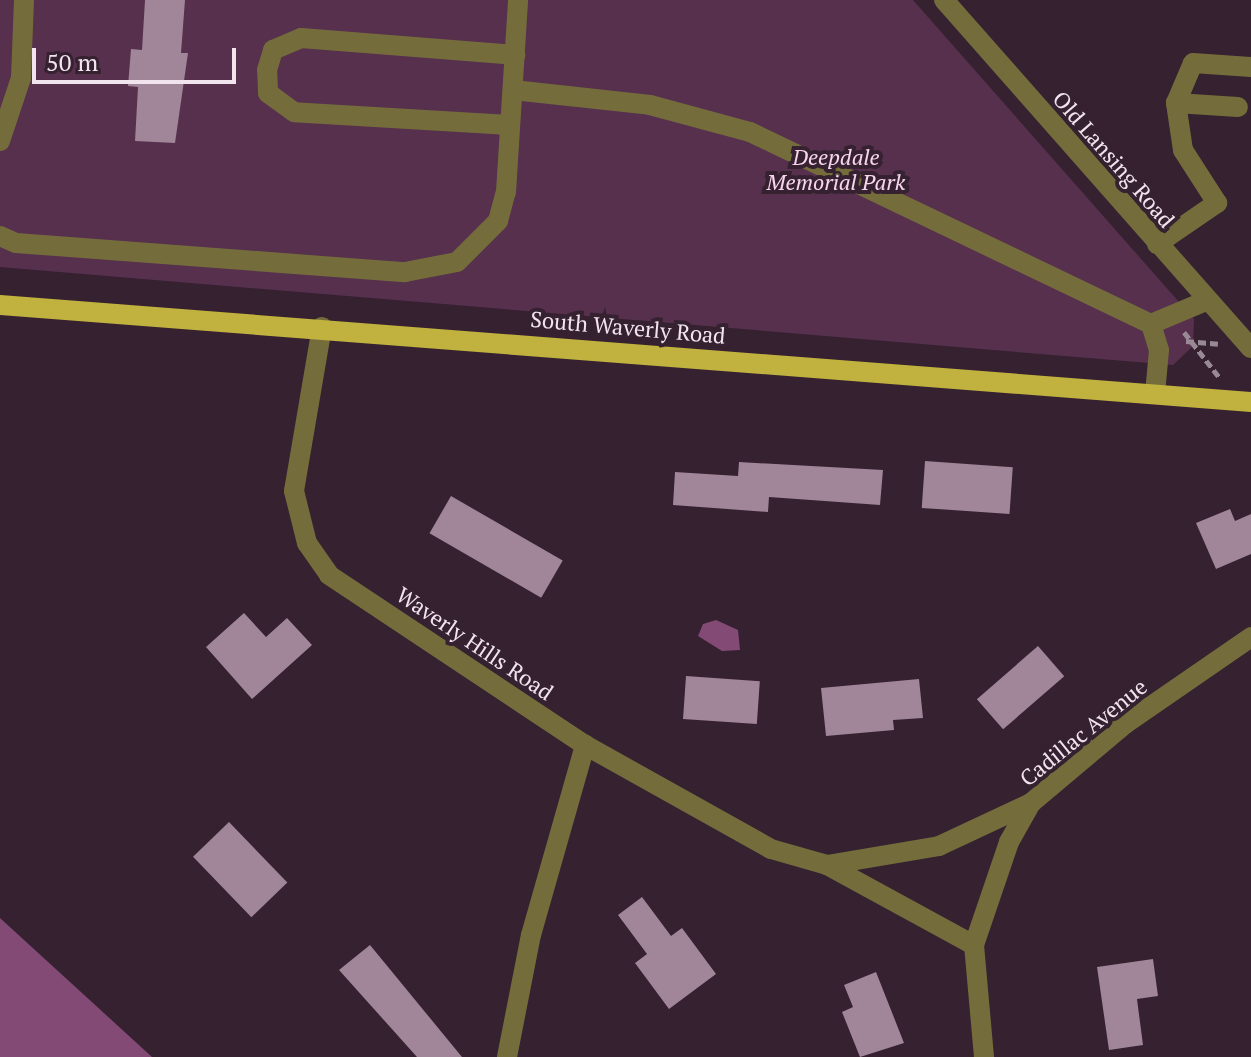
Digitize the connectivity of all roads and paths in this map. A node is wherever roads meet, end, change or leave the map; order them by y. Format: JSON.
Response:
{"nodes":[{"id":1,"x":24,"y":0,"type":"edge"},
{"id":2,"x":518,"y":0,"type":"edge"},
{"id":3,"x":944,"y":0,"type":"edge"},
{"id":4,"x":515,"y":55,"type":"junction"},
{"id":5,"x":1251,"y":67,"type":"edge"},
{"id":6,"x":513,"y":90,"type":"junction"},
{"id":7,"x":1176,"y":103,"type":"junction"},
{"id":8,"x":1238,"y":107,"type":"dead end"},
{"id":9,"x":510,"y":125,"type":"junction"},
{"id":10,"x":0,"y":141,"type":"edge"},
{"id":11,"x":0,"y":236,"type":"edge"},
{"id":12,"x":1157,"y":244,"type":"junction"},
{"id":13,"x":1206,"y":301,"type":"junction"},
{"id":14,"x":0,"y":305,"type":"edge"},
{"id":15,"x":1181,"y":315,"type":"junction"},
{"id":16,"x":1151,"y":324,"type":"junction"},
{"id":17,"x":322,"y":327,"type":"junction"},
{"id":18,"x":1251,"y":348,"type":"edge"},
{"id":19,"x":1155,"y":394,"type":"junction"},
{"id":20,"x":1246,"y":401,"type":"edge"},
{"id":21,"x":1251,"y":637,"type":"edge"},
{"id":22,"x":585,"y":745,"type":"junction"},
{"id":23,"x":1031,"y":803,"type":"junction"},
{"id":24,"x":827,"y":865,"type":"junction"},
{"id":25,"x":974,"y":945,"type":"junction"},
{"id":26,"x":507,"y":1057,"type":"edge"},
{"id":27,"x":984,"y":1057,"type":"edge"}],
"edges":[{"from":1,"to":10,"type":"street"},
{"from":2,"to":4,"type":"street"},
{"from":3,"to":12,"type":"street","name":"Old Lansing Road"},
{"from":4,"to":6,"type":"street"},
{"from":4,"to":9,"type":"street"},
{"from":5,"to":7,"type":"street"},
{"from":6,"to":9,"type":"street"},
{"from":6,"to":16,"type":"street"},
{"from":7,"to":8,"type":"street"},
{"from":7,"to":12,"type":"street"},
{"from":9,"to":11,"type":"street"},
{"from":12,"to":13,"type":"street","name":"Old Lansing Road"},
{"from":13,"to":15,"type":"street"},
{"from":13,"to":18,"type":"street","name":"Old Lansing Road"},
{"from":14,"to":17,"type":"main road","name":"South Waverly Road"},
{"from":15,"to":16,"type":"street"},
{"from":15,"to":20,"type":"path"},
{"from":16,"to":19,"type":"street"},
{"from":17,"to":19,"type":"main road","name":"South Waverly Road"},
{"from":17,"to":22,"type":"street","name":"Waverly Hills Road"},
{"from":19,"to":20,"type":"main road","name":"South Waverly Road"},
{"from":21,"to":23,"type":"street","name":"Cadillac Avenue"},
{"from":22,"to":24,"type":"street","name":"Waverly Hills Road"},
{"from":22,"to":26,"type":"street"},
{"from":23,"to":24,"type":"street","name":"Waverly Hills Road"},
{"from":23,"to":25,"type":"street","name":"Cadillac Avenue"},
{"from":24,"to":25,"type":"street","name":"Waverly Hills Road"},
{"from":25,"to":27,"type":"street"}]}
